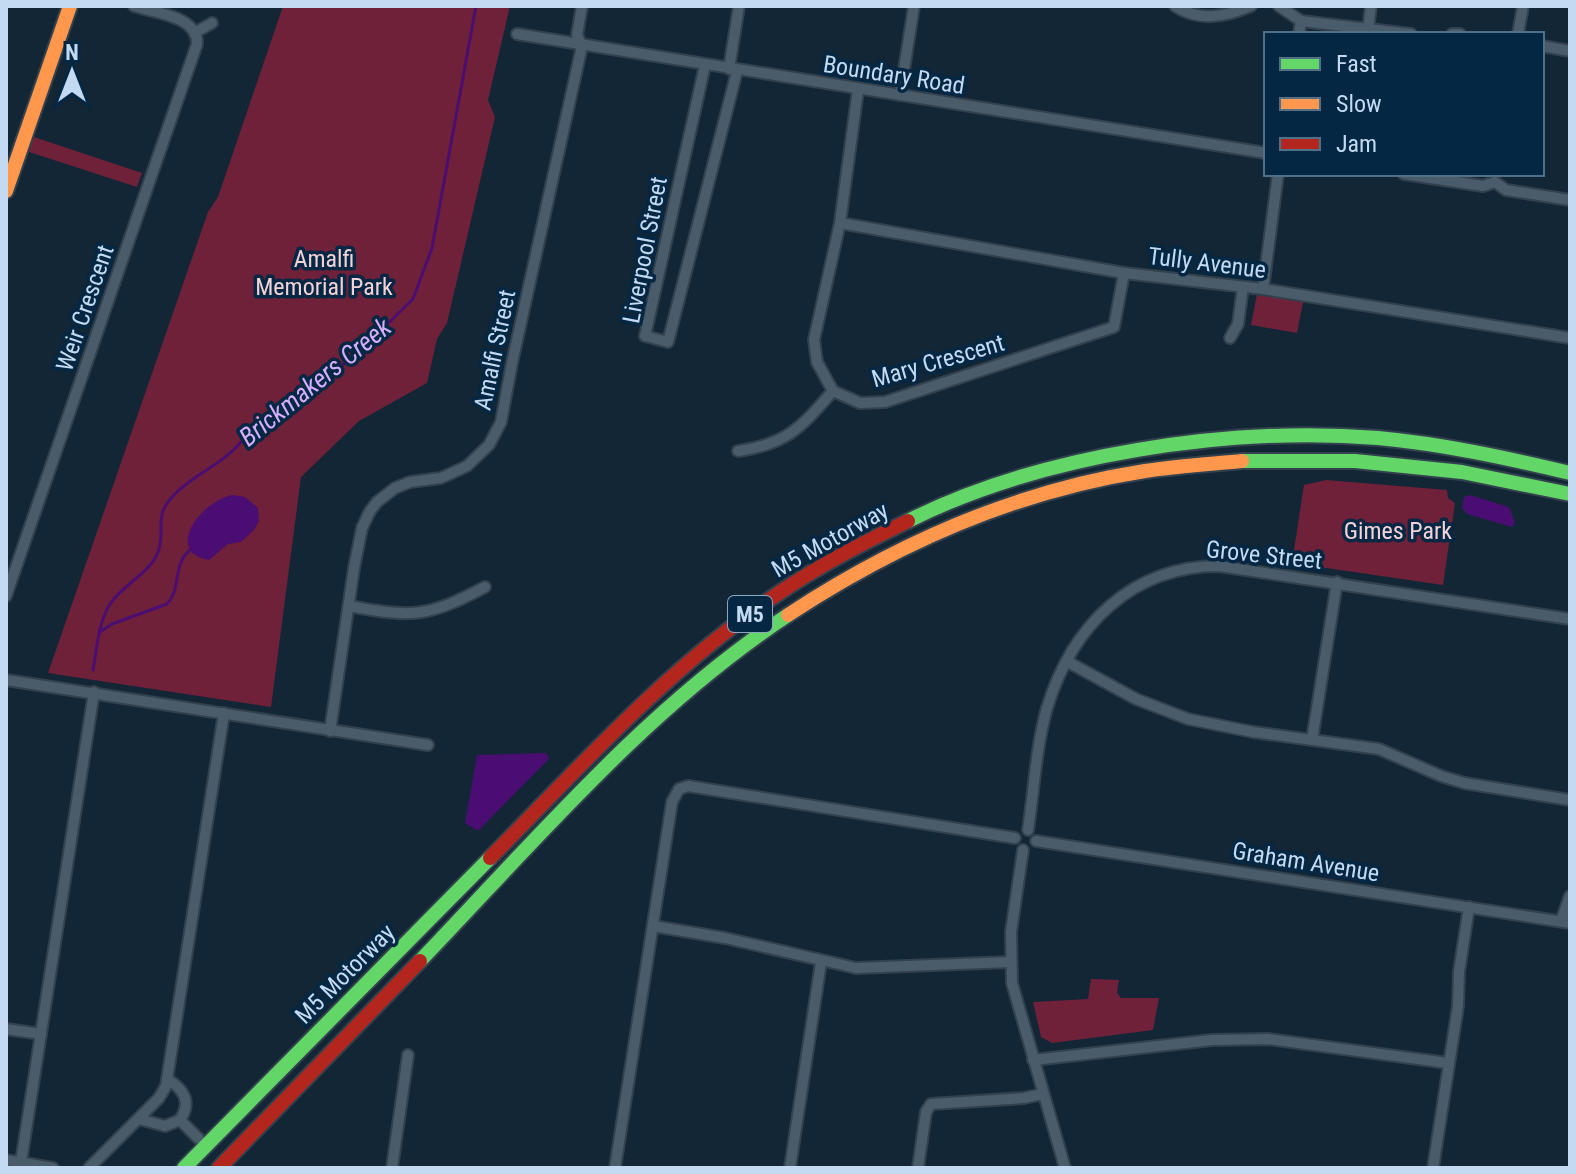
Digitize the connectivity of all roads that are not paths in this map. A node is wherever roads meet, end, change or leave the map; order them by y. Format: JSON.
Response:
{"nodes":[{"id":1,"x":70,"y":6,"type":"edge"},
{"id":2,"x":134,"y":6,"type":"edge"},
{"id":3,"x":582,"y":6,"type":"edge"},
{"id":4,"x":739,"y":6,"type":"edge"},
{"id":5,"x":914,"y":6,"type":"edge"},
{"id":6,"x":1175,"y":6,"type":"edge"},
{"id":7,"x":1251,"y":6,"type":"edge"},
{"id":8,"x":1279,"y":6,"type":"edge"},
{"id":9,"x":1371,"y":6,"type":"edge"},
{"id":10,"x":1523,"y":6,"type":"edge"},
{"id":11,"x":1301,"y":21,"type":"junction"},
{"id":12,"x":212,"y":23,"type":"dead end"},
{"id":13,"x":1368,"y":30,"type":"junction"},
{"id":14,"x":196,"y":32,"type":"junction"},
{"id":15,"x":1299,"y":32,"type":"edge"},
{"id":16,"x":1390,"y":32,"type":"edge"},
{"id":17,"x":1518,"y":32,"type":"edge"},
{"id":18,"x":517,"y":34,"type":"dead end"},
{"id":19,"x":582,"y":46,"type":"junction"},
{"id":20,"x":1544,"y":46,"type":"edge"},
{"id":21,"x":1570,"y":51,"type":"edge"},
{"id":22,"x":705,"y":65,"type":"junction"},
{"id":23,"x":733,"y":70,"type":"junction"},
{"id":24,"x":858,"y":90,"type":"junction"},
{"id":25,"x":900,"y":95,"type":"junction"},
{"id":26,"x":1264,"y":153,"type":"edge"},
{"id":27,"x":10,"y":163,"type":"edge"},
{"id":28,"x":1278,"y":176,"type":"edge"},
{"id":29,"x":1417,"y":176,"type":"edge"},
{"id":30,"x":1496,"y":178,"type":"edge"},
{"id":31,"x":6,"y":191,"type":"edge"},
{"id":32,"x":1570,"y":200,"type":"edge"},
{"id":33,"x":840,"y":223,"type":"junction"},
{"id":34,"x":1124,"y":273,"type":"junction"},
{"id":35,"x":1243,"y":287,"type":"junction"},
{"id":36,"x":1263,"y":289,"type":"junction"},
{"id":37,"x":1230,"y":338,"type":"dead end"},
{"id":38,"x":1570,"y":338,"type":"edge"},
{"id":39,"x":833,"y":391,"type":"junction"},
{"id":40,"x":738,"y":451,"type":"dead end"},
{"id":41,"x":1570,"y":473,"type":"edge"},
{"id":42,"x":1570,"y":494,"type":"edge"},
{"id":43,"x":1337,"y":582,"type":"junction"},
{"id":44,"x":485,"y":587,"type":"dead end"},
{"id":45,"x":6,"y":596,"type":"edge"},
{"id":46,"x":349,"y":606,"type":"junction"},
{"id":47,"x":1570,"y":619,"type":"edge"},
{"id":48,"x":1068,"y":662,"type":"junction"},
{"id":49,"x":6,"y":680,"type":"edge"},
{"id":50,"x":94,"y":692,"type":"junction"},
{"id":51,"x":224,"y":713,"type":"junction"},
{"id":52,"x":330,"y":731,"type":"junction"},
{"id":53,"x":1312,"y":740,"type":"junction"},
{"id":54,"x":428,"y":745,"type":"dead end"},
{"id":55,"x":1570,"y":800,"type":"edge"},
{"id":56,"x":1028,"y":830,"type":"junction"},
{"id":57,"x":1015,"y":838,"type":"junction"},
{"id":58,"x":1036,"y":841,"type":"junction"},
{"id":59,"x":1023,"y":850,"type":"junction"},
{"id":60,"x":1570,"y":896,"type":"edge"},
{"id":61,"x":1469,"y":907,"type":"junction"},
{"id":62,"x":1566,"y":922,"type":"edge"},
{"id":63,"x":653,"y":926,"type":"junction"},
{"id":64,"x":821,"y":962,"type":"junction"},
{"id":65,"x":1010,"y":962,"type":"junction"},
{"id":66,"x":6,"y":1029,"type":"edge"},
{"id":67,"x":41,"y":1034,"type":"junction"},
{"id":68,"x":408,"y":1055,"type":"dead end"},
{"id":69,"x":1033,"y":1060,"type":"junction"},
{"id":70,"x":1448,"y":1063,"type":"junction"},
{"id":71,"x":167,"y":1079,"type":"junction"},
{"id":72,"x":1043,"y":1094,"type":"junction"},
{"id":73,"x":139,"y":1119,"type":"junction"},
{"id":74,"x":180,"y":1120,"type":"junction"},
{"id":75,"x":199,"y":1139,"type":"dead end"},
{"id":76,"x":6,"y":1160,"type":"edge"},
{"id":77,"x":21,"y":1162,"type":"junction"},
{"id":78,"x":53,"y":1168,"type":"edge"},
{"id":79,"x":89,"y":1168,"type":"edge"},
{"id":80,"x":184,"y":1168,"type":"edge"},
{"id":81,"x":219,"y":1168,"type":"edge"},
{"id":82,"x":392,"y":1168,"type":"edge"},
{"id":83,"x":615,"y":1168,"type":"edge"},
{"id":84,"x":790,"y":1168,"type":"edge"},
{"id":85,"x":918,"y":1168,"type":"edge"},
{"id":86,"x":1065,"y":1168,"type":"edge"},
{"id":87,"x":1433,"y":1168,"type":"edge"}],
"edges":[{"from":1,"to":27,"type":"main road"},
{"from":2,"to":14,"type":"street"},
{"from":3,"to":19,"type":"street","name":"Amalfi Street"},
{"from":4,"to":23,"type":"street","name":"Liverpool Street"},
{"from":5,"to":25,"type":"street"},
{"from":6,"to":7,"type":"street"},
{"from":8,"to":11,"type":"street"},
{"from":9,"to":13,"type":"street"},
{"from":10,"to":17,"type":"street"},
{"from":11,"to":13,"type":"street"},
{"from":11,"to":15,"type":"street"},
{"from":12,"to":14,"type":"street"},
{"from":13,"to":16,"type":"street"},
{"from":14,"to":45,"type":"street","name":"Weir Crescent"},
{"from":18,"to":19,"type":"street","name":"Boundary Road"},
{"from":19,"to":22,"type":"street","name":"Boundary Road"},
{"from":19,"to":46,"type":"street","name":"Amalfi Street"},
{"from":20,"to":21,"type":"street"},
{"from":22,"to":23,"type":"street","name":"Boundary Road"},
{"from":22,"to":23,"type":"street","name":"Liverpool Street"},
{"from":23,"to":24,"type":"street","name":"Boundary Road"},
{"from":24,"to":25,"type":"street","name":"Boundary Road"},
{"from":24,"to":33,"type":"street"},
{"from":25,"to":26,"type":"street","name":"Boundary Road"},
{"from":27,"to":31,"type":"main road"},
{"from":28,"to":36,"type":"street"},
{"from":29,"to":30,"type":"street"},
{"from":30,"to":32,"type":"street"},
{"from":33,"to":34,"type":"street","name":"Tully Avenue"},
{"from":33,"to":39,"type":"street"},
{"from":34,"to":35,"type":"street","name":"Tully Avenue"},
{"from":34,"to":39,"type":"street","name":"Mary Crescent"},
{"from":35,"to":36,"type":"street","name":"Tully Avenue"},
{"from":35,"to":37,"type":"street"},
{"from":36,"to":38,"type":"street","name":"Tully Avenue"},
{"from":39,"to":40,"type":"street"},
{"from":41,"to":80,"type":"main road","name":"M5 Motorway","number":"M5"},
{"from":42,"to":81,"type":"main road","name":"M5 Motorway","number":"M5"},
{"from":43,"to":47,"type":"street","name":"Grove Street"},
{"from":43,"to":48,"type":"street","name":"Grove Street"},
{"from":43,"to":53,"type":"street"},
{"from":44,"to":46,"type":"street"},
{"from":46,"to":52,"type":"street","name":"Amalfi Street"},
{"from":48,"to":53,"type":"street"},
{"from":48,"to":56,"type":"street","name":"Grove Street"},
{"from":49,"to":50,"type":"street"},
{"from":50,"to":51,"type":"street"},
{"from":50,"to":67,"type":"street"},
{"from":51,"to":52,"type":"street"},
{"from":51,"to":71,"type":"street"},
{"from":52,"to":54,"type":"street"},
{"from":53,"to":55,"type":"street"},
{"from":56,"to":57,"type":"street"},
{"from":56,"to":58,"type":"street"},
{"from":57,"to":59,"type":"street"},
{"from":57,"to":63,"type":"street"},
{"from":58,"to":59,"type":"street"},
{"from":58,"to":61,"type":"street","name":"Graham Avenue"},
{"from":59,"to":65,"type":"street"},
{"from":60,"to":62,"type":"street"},
{"from":61,"to":62,"type":"street","name":"Graham Avenue"},
{"from":61,"to":70,"type":"street"},
{"from":63,"to":64,"type":"street"},
{"from":63,"to":83,"type":"street"},
{"from":64,"to":65,"type":"street"},
{"from":64,"to":84,"type":"street"},
{"from":65,"to":69,"type":"street"},
{"from":66,"to":67,"type":"street"},
{"from":67,"to":77,"type":"street"},
{"from":68,"to":82,"type":"street"},
{"from":69,"to":70,"type":"street"},
{"from":69,"to":72,"type":"street"},
{"from":70,"to":87,"type":"street"},
{"from":71,"to":73,"type":"street"},
{"from":71,"to":74,"type":"street"},
{"from":72,"to":85,"type":"street"},
{"from":72,"to":86,"type":"street"},
{"from":73,"to":74,"type":"street"},
{"from":73,"to":79,"type":"street"},
{"from":74,"to":75,"type":"street"},
{"from":76,"to":77,"type":"street"},
{"from":77,"to":78,"type":"street"}]}
